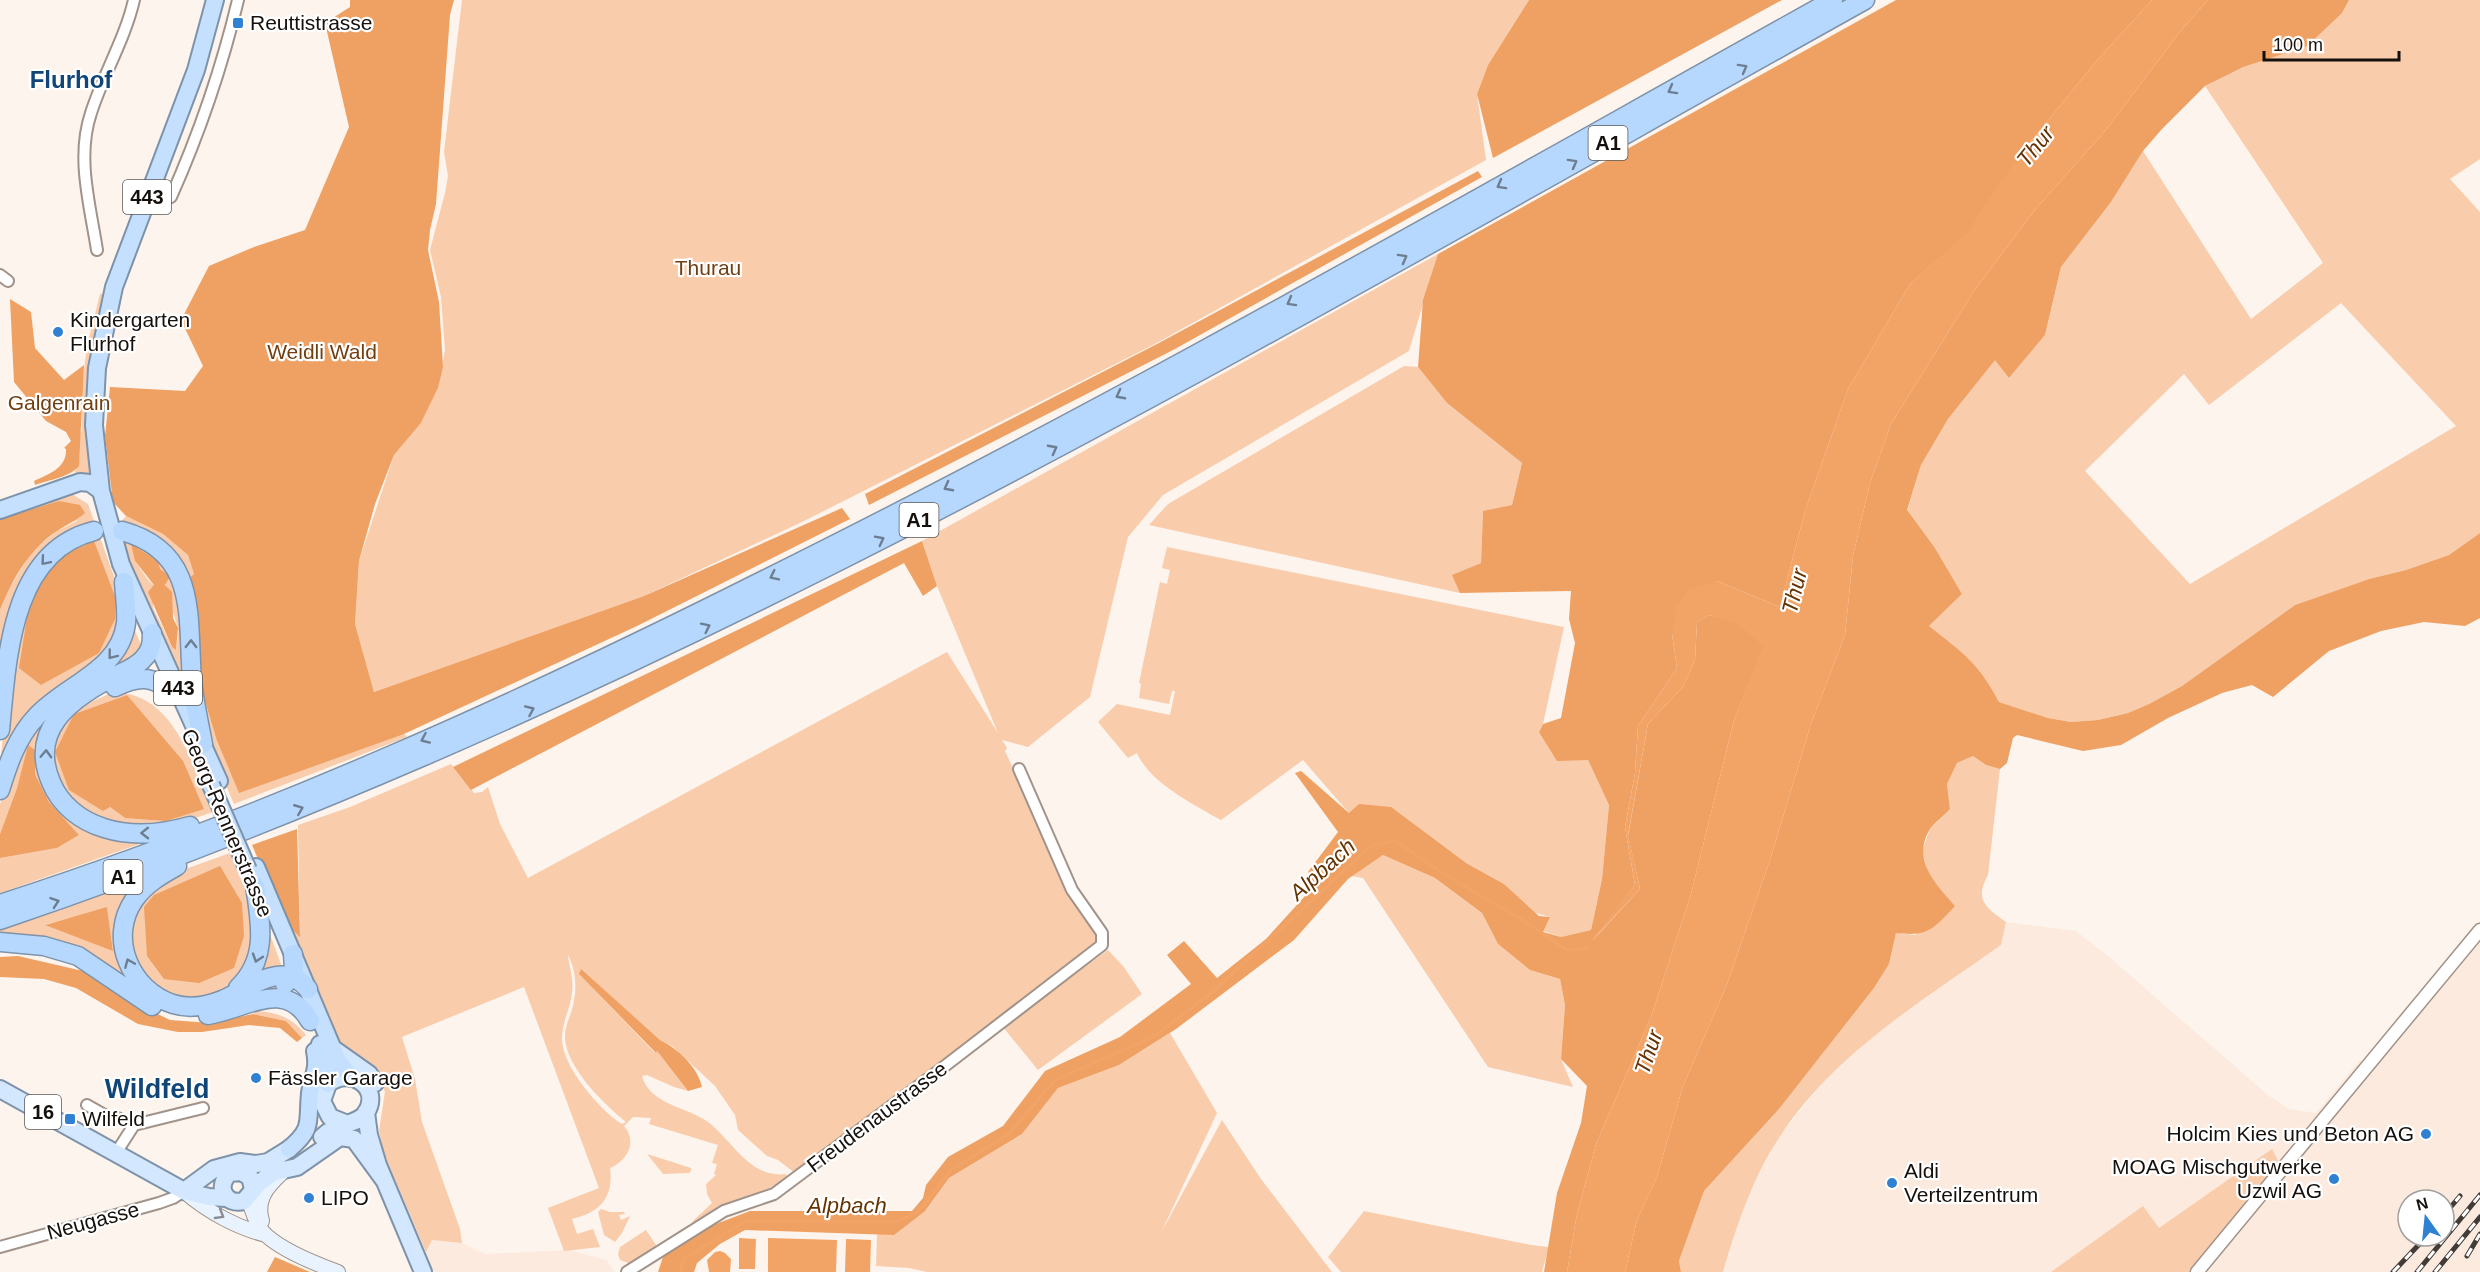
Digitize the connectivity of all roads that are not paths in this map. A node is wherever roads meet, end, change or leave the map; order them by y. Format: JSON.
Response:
{"nodes":[{"id":1,"x":134,"y":0,"type":"edge"},
{"id":2,"x":215,"y":0,"type":"edge"},
{"id":3,"x":238,"y":0,"type":"edge"},
{"id":4,"x":1833,"y":0,"type":"edge"},
{"id":5,"x":1865,"y":0,"type":"edge"},
{"id":6,"x":171,"y":197,"type":"dead end"},
{"id":7,"x":97,"y":250,"type":"dead end"},
{"id":8,"x":101,"y":491,"type":"junction"},
{"id":9,"x":0,"y":510,"type":"edge"},
{"id":10,"x":94,"y":531,"type":"dead end"},
{"id":11,"x":122,"y":531,"type":"dead end"},
{"id":12,"x":121,"y":564,"type":"junction"},
{"id":13,"x":125,"y":591,"type":"junction"},
{"id":14,"x":151,"y":642,"type":"junction"},
{"id":15,"x":170,"y":692,"type":"junction"},
{"id":16,"x":74,"y":701,"type":"junction"},
{"id":17,"x":0,"y":730,"type":"edge"},
{"id":18,"x":203,"y":744,"type":"junction"},
{"id":19,"x":1019,"y":769,"type":"dead end"},
{"id":20,"x":215,"y":783,"type":"junction"},
{"id":21,"x":0,"y":790,"type":"edge"},
{"id":22,"x":261,"y":808,"type":"junction"},
{"id":23,"x":245,"y":831,"type":"junction"},
{"id":24,"x":253,"y":874,"type":"junction"},
{"id":25,"x":0,"y":904,"type":"edge"},
{"id":26,"x":0,"y":920,"type":"edge"},
{"id":27,"x":2480,"y":930,"type":"edge"},
{"id":28,"x":0,"y":942,"type":"edge"},
{"id":29,"x":293,"y":954,"type":"junction"},
{"id":30,"x":292,"y":977,"type":"junction"},
{"id":31,"x":308,"y":989,"type":"junction"},
{"id":32,"x":231,"y":996,"type":"junction"},
{"id":33,"x":249,"y":1004,"type":"junction"},
{"id":34,"x":310,"y":1021,"type":"junction"},
{"id":35,"x":318,"y":1040,"type":"junction"},
{"id":36,"x":338,"y":1052,"type":"junction"},
{"id":37,"x":351,"y":1077,"type":"junction"},
{"id":38,"x":328,"y":1084,"type":"junction"},
{"id":39,"x":0,"y":1089,"type":"edge"},
{"id":40,"x":87,"y":1105,"type":"dead end"},
{"id":41,"x":203,"y":1108,"type":"dead end"},
{"id":42,"x":326,"y":1112,"type":"junction"},
{"id":43,"x":366,"y":1112,"type":"junction"},
{"id":44,"x":348,"y":1123,"type":"junction"},
{"id":45,"x":134,"y":1125,"type":"junction"},
{"id":46,"x":289,"y":1149,"type":"joint"},
{"id":47,"x":116,"y":1153,"type":"junction"},
{"id":48,"x":286,"y":1169,"type":"junction"},
{"id":49,"x":381,"y":1173,"type":"junction"},
{"id":50,"x":239,"y":1191,"type":"junction"},
{"id":51,"x":191,"y":1192,"type":"junction"},
{"id":52,"x":262,"y":1234,"type":"junction"},
{"id":53,"x":0,"y":1247,"type":"edge"},
{"id":54,"x":338,"y":1272,"type":"edge"},
{"id":55,"x":423,"y":1272,"type":"edge"},
{"id":56,"x":627,"y":1272,"type":"edge"},
{"id":57,"x":2197,"y":1272,"type":"edge"}],
"edges":[{"from":1,"to":7,"type":"street"},
{"from":2,"to":8,"type":"highway","name":"Georg-Rennerstrasse","number":"443"},
{"from":3,"to":6,"type":"street"},
{"from":4,"to":22,"type":"highway","number":"A1","one_way":true},
{"from":23,"to":5,"type":"highway","number":"A1","one_way":true},
{"from":8,"to":9,"type":"highway"},
{"from":8,"to":12,"type":"highway","name":"Georg-Rennerstrasse","number":"443"},
{"from":10,"to":17,"type":"highway","one_way":true},
{"from":18,"to":11,"type":"highway","one_way":true},
{"from":12,"to":13,"type":"highway","name":"Georg-Rennerstrasse","number":"443"},
{"from":12,"to":14,"type":"highway","name":"Georg-Rennerstrasse","number":"443"},
{"from":13,"to":14,"type":"highway","name":"Georg-Rennerstrasse","number":"443"},
{"from":13,"to":21,"type":"highway","one_way":true},
{"from":14,"to":15,"type":"highway","name":"Georg-Rennerstrasse","number":"443"},
{"from":14,"to":16,"type":"highway"},
{"from":14,"to":18,"type":"highway","name":"Georg-Rennerstrasse","number":"443"},
{"from":15,"to":16,"type":"highway"},
{"from":15,"to":20,"type":"highway","name":"Georg-Rennerstrasse","number":"443"},
{"from":22,"to":16,"type":"highway","one_way":true},
{"from":18,"to":20,"type":"highway","name":"Georg-Rennerstrasse","number":"443"},
{"from":19,"to":56,"type":"street","name":"Freudenaustrasse"},
{"from":20,"to":24,"type":"highway","name":"Georg-Rennerstrasse","number":"443","bridge":true},
{"from":22,"to":25,"type":"highway","number":"A1"},
{"from":26,"to":23,"type":"highway","number":"A1","one_way":true},
{"from":32,"to":23,"type":"highway","one_way":true},
{"from":24,"to":29,"type":"highway","name":"Georg-Rennerstrasse","number":"443"},
{"from":24,"to":30,"type":"highway","name":"Georg-Rennerstrasse","number":"443"},
{"from":24,"to":32,"type":"highway","one_way":true},
{"from":27,"to":57,"type":"street"},
{"from":28,"to":33,"type":"highway"},
{"from":29,"to":30,"type":"highway"},
{"from":29,"to":31,"type":"highway","name":"Georg-Rennerstrasse"},
{"from":30,"to":31,"type":"highway"},
{"from":30,"to":32,"type":"highway"},
{"from":30,"to":33,"type":"highway"},
{"from":30,"to":34,"type":"highway","name":"Georg-Rennerstrasse","number":"443"},
{"from":31,"to":36,"type":"highway","name":"Georg-Rennerstrasse"},
{"from":33,"to":34,"type":"highway"},
{"from":34,"to":35,"type":"highway","name":"Georg-Rennerstrasse","number":"443"},
{"from":35,"to":38,"type":"highway","name":"Georg-Rennerstrasse"},
{"from":35,"to":46,"type":"highway"},
{"from":36,"to":37,"type":"highway","name":"Georg-Rennerstrasse"},
{"from":36,"to":49,"type":"main road"},
{"from":37,"to":38,"type":"main road"},
{"from":37,"to":43,"type":"main road"},
{"from":38,"to":42,"type":"main road"},
{"from":39,"to":47,"type":"main road","number":"16"},
{"from":40,"to":45,"type":"street"},
{"from":41,"to":45,"type":"street"},
{"from":42,"to":44,"type":"main road"},
{"from":42,"to":50,"type":"main road"},
{"from":43,"to":44,"type":"main road"},
{"from":43,"to":49,"type":"main road"},
{"from":44,"to":48,"type":"main road"},
{"from":44,"to":49,"type":"main road"},
{"from":45,"to":47,"type":"street"},
{"from":46,"to":51,"type":"main road"},
{"from":47,"to":51,"type":"main road","number":"16"},
{"from":48,"to":49,"type":"main road"},
{"from":48,"to":50,"type":"main road"},
{"from":48,"to":52,"type":"main road"},
{"from":49,"to":55,"type":"main road"},
{"from":50,"to":51,"type":"main road"},
{"from":50,"to":52,"type":"main road"},
{"from":51,"to":52,"type":"main road","one_way":true},
{"from":51,"to":53,"type":"street","name":"Neugasse"},
{"from":52,"to":54,"type":"main road"}]}
